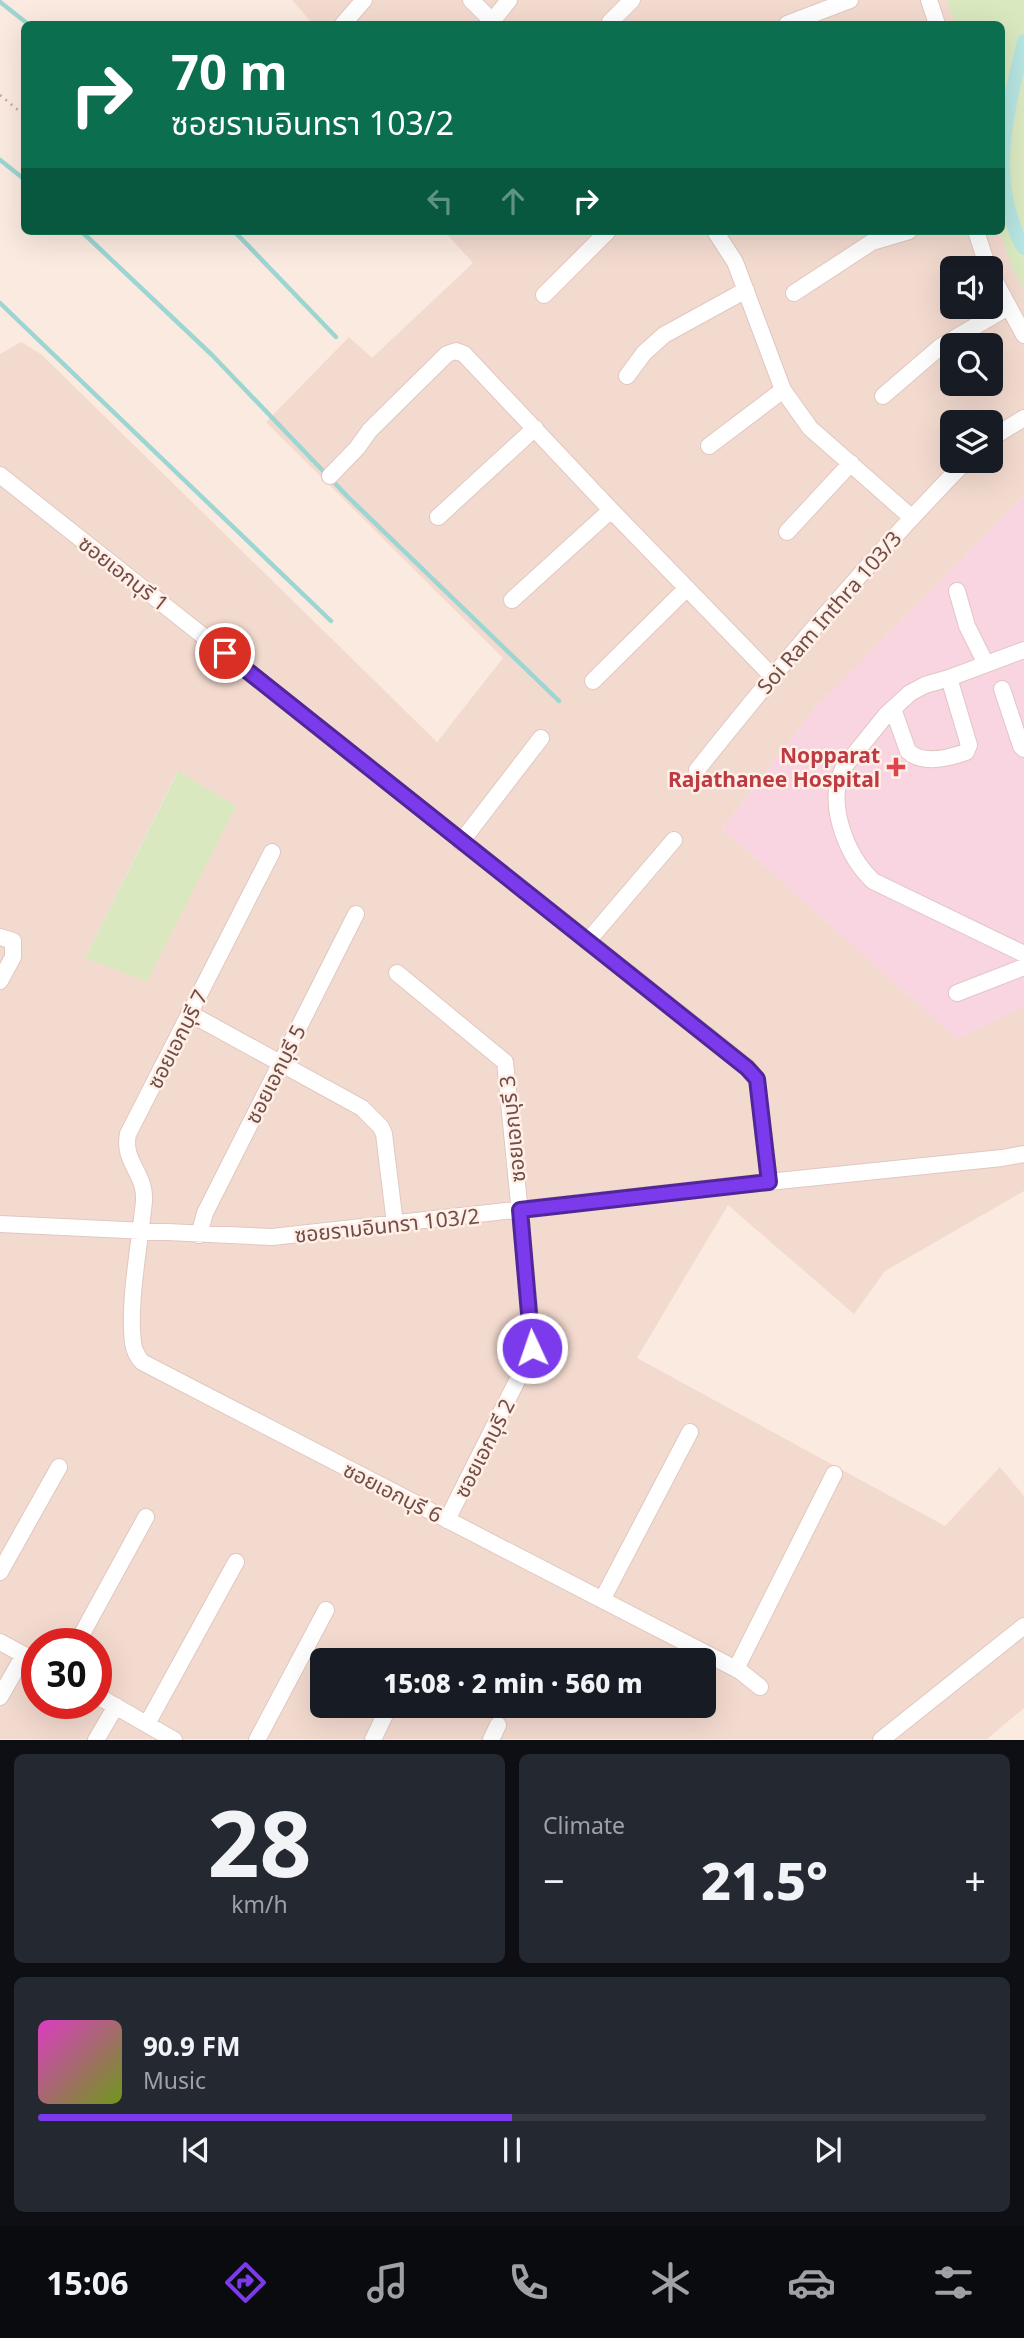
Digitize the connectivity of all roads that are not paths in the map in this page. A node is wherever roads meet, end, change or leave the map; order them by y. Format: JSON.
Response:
{"nodes":[{"id":1,"x":364,"y":0,"type":"edge"},
{"id":2,"x":471,"y":0,"type":"edge"},
{"id":3,"x":509,"y":0,"type":"edge"},
{"id":4,"x":632,"y":0,"type":"edge"},
{"id":5,"x":850,"y":0,"type":"edge"},
{"id":6,"x":929,"y":0,"type":"edge"},
{"id":7,"x":346,"y":21,"type":"edge"},
{"id":8,"x":489,"y":21,"type":"edge"},
{"id":9,"x":494,"y":21,"type":"edge"},
{"id":10,"x":611,"y":21,"type":"edge"},
{"id":11,"x":796,"y":21,"type":"edge"},
{"id":12,"x":936,"y":21,"type":"edge"},
{"id":13,"x":604,"y":235,"type":"edge"},
{"id":14,"x":718,"y":235,"type":"edge"},
{"id":15,"x":896,"y":235,"type":"edge"},
{"id":16,"x":977,"y":235,"type":"edge"},
{"id":17,"x":984,"y":256,"type":"edge"},
{"id":18,"x":746,"y":290,"type":"junction"},
{"id":19,"x":794,"y":293,"type":"dead end"},
{"id":20,"x":544,"y":295,"type":"dead end"},
{"id":21,"x":1003,"y":297,"type":"edge"},
{"id":22,"x":1008,"y":307,"type":"junction"},
{"id":23,"x":1024,"y":335,"type":"edge"},
{"id":24,"x":627,"y":376,"type":"dead end"},
{"id":25,"x":783,"y":390,"type":"junction"},
{"id":26,"x":883,"y":396,"type":"dead end"},
{"id":27,"x":1024,"y":418,"type":"edge"},
{"id":28,"x":535,"y":428,"type":"junction"},
{"id":29,"x":1003,"y":431,"type":"edge"},
{"id":30,"x":709,"y":446,"type":"dead end"},
{"id":31,"x":852,"y":463,"type":"junction"},
{"id":32,"x":954,"y":473,"type":"edge"},
{"id":33,"x":0,"y":475,"type":"edge"},
{"id":34,"x":330,"y":476,"type":"dead end"},
{"id":35,"x":611,"y":510,"type":"junction"},
{"id":36,"x":438,"y":517,"type":"dead end"},
{"id":37,"x":911,"y":517,"type":"junction"},
{"id":38,"x":787,"y":532,"type":"dead end"},
{"id":39,"x":687,"y":588,"type":"junction"},
{"id":40,"x":957,"y":591,"type":"dead end"},
{"id":41,"x":512,"y":600,"type":"dead end"},
{"id":42,"x":1024,"y":650,"type":"edge"},
{"id":43,"x":986,"y":664,"type":"junction"},
{"id":44,"x":772,"y":676,"type":"junction"},
{"id":45,"x":949,"y":678,"type":"junction"},
{"id":46,"x":593,"y":681,"type":"dead end"},
{"id":47,"x":1002,"y":689,"type":"dead end"},
{"id":48,"x":893,"y":709,"type":"junction"},
{"id":49,"x":541,"y":738,"type":"dead end"},
{"id":50,"x":1024,"y":749,"type":"edge"},
{"id":51,"x":697,"y":770,"type":"dead end"},
{"id":52,"x":674,"y":840,"type":"dead end"},
{"id":53,"x":461,"y":842,"type":"junction"},
{"id":54,"x":272,"y":852,"type":"dead end"},
{"id":55,"x":356,"y":914,"type":"dead end"},
{"id":56,"x":0,"y":937,"type":"edge"},
{"id":57,"x":587,"y":942,"type":"junction"},
{"id":58,"x":1024,"y":954,"type":"edge"},
{"id":59,"x":1024,"y":967,"type":"edge"},
{"id":60,"x":397,"y":973,"type":"dead end"},
{"id":61,"x":0,"y":981,"type":"edge"},
{"id":62,"x":957,"y":993,"type":"dead end"},
{"id":63,"x":189,"y":1013,"type":"junction"},
{"id":64,"x":280,"y":1063,"type":"junction"},
{"id":65,"x":1024,"y":1154,"type":"edge"},
{"id":66,"x":769,"y":1182,"type":"junction"},
{"id":67,"x":520,"y":1210,"type":"junction"},
{"id":68,"x":0,"y":1224,"type":"edge"},
{"id":69,"x":395,"y":1224,"type":"junction"},
{"id":70,"x":140,"y":1232,"type":"junction"},
{"id":71,"x":199,"y":1235,"type":"junction"},
{"id":72,"x":691,"y":1432,"type":"dead end"},
{"id":73,"x":59,"y":1467,"type":"dead end"},
{"id":74,"x":834,"y":1474,"type":"dead end"},
{"id":75,"x":146,"y":1517,"type":"dead end"},
{"id":76,"x":447,"y":1520,"type":"junction"},
{"id":77,"x":236,"y":1562,"type":"dead end"},
{"id":78,"x":0,"y":1572,"type":"edge"},
{"id":79,"x":602,"y":1600,"type":"junction"},
{"id":80,"x":326,"y":1610,"type":"dead end"},
{"id":81,"x":1024,"y":1626,"type":"edge"},
{"id":82,"x":85,"y":1628,"type":"edge"},
{"id":83,"x":0,"y":1642,"type":"edge"},
{"id":84,"x":21,"y":1654,"type":"edge"},
{"id":85,"x":736,"y":1669,"type":"junction"},
{"id":86,"x":21,"y":1670,"type":"edge"},
{"id":87,"x":760,"y":1687,"type":"dead end"},
{"id":88,"x":0,"y":1697,"type":"edge"},
{"id":89,"x":112,"y":1704,"type":"edge"},
{"id":90,"x":116,"y":1706,"type":"junction"},
{"id":91,"x":383,"y":1718,"type":"edge"},
{"id":92,"x":147,"y":1724,"type":"junction"},
{"id":93,"x":96,"y":1740,"type":"edge"},
{"id":94,"x":174,"y":1740,"type":"edge"},
{"id":95,"x":257,"y":1740,"type":"edge"},
{"id":96,"x":373,"y":1740,"type":"edge"},
{"id":97,"x":881,"y":1740,"type":"edge"}],
"edges":[{"from":1,"to":7,"type":"street"},
{"from":2,"to":8,"type":"street"},
{"from":3,"to":9,"type":"street"},
{"from":4,"to":10,"type":"street"},
{"from":5,"to":11,"type":"street"},
{"from":6,"to":12,"type":"street"},
{"from":13,"to":20,"type":"street"},
{"from":14,"to":18,"type":"street"},
{"from":15,"to":19,"type":"street"},
{"from":16,"to":17,"type":"street"},
{"from":18,"to":24,"type":"street"},
{"from":18,"to":25,"type":"street"},
{"from":21,"to":22,"type":"street"},
{"from":22,"to":23,"type":"street"},
{"from":22,"to":26,"type":"street"},
{"from":25,"to":30,"type":"street"},
{"from":25,"to":31,"type":"street"},
{"from":27,"to":29,"type":"street"},
{"from":28,"to":34,"type":"street"},
{"from":28,"to":35,"type":"street"},
{"from":28,"to":36,"type":"street"},
{"from":31,"to":37,"type":"street"},
{"from":31,"to":38,"type":"street"},
{"from":32,"to":37,"type":"street","name":"Soi Ram Inthra 103/3"},
{"from":33,"to":53,"type":"street","name":"ซอยเอกบุรี 1"},
{"from":35,"to":39,"type":"street"},
{"from":35,"to":41,"type":"street"},
{"from":37,"to":44,"type":"street","name":"Soi Ram Inthra 103/3"},
{"from":39,"to":44,"type":"street"},
{"from":39,"to":46,"type":"street"},
{"from":40,"to":43,"type":"street"},
{"from":42,"to":43,"type":"street"},
{"from":43,"to":45,"type":"street"},
{"from":44,"to":51,"type":"street","name":"Soi Ram Inthra 103/3"},
{"from":45,"to":48,"type":"street"},
{"from":45,"to":48,"type":"street"},
{"from":47,"to":50,"type":"street"},
{"from":48,"to":58,"type":"street"},
{"from":49,"to":53,"type":"street"},
{"from":52,"to":57,"type":"street"},
{"from":53,"to":57,"type":"street","name":"ซอยเอกบุรี 1"},
{"from":54,"to":63,"type":"street","name":"ซอยเอกบุรี 7"},
{"from":55,"to":64,"type":"street","name":"ซอยเอกบุรี 5"},
{"from":56,"to":61,"type":"street"},
{"from":57,"to":66,"type":"street","name":"ซอยเอกบุรี 1"},
{"from":59,"to":62,"type":"street"},
{"from":60,"to":67,"type":"street","name":"ซอยเอกบุรี 3"},
{"from":63,"to":64,"type":"street"},
{"from":63,"to":70,"type":"street","name":"ซอยเอกบุรี 7"},
{"from":64,"to":69,"type":"street"},
{"from":64,"to":71,"type":"street","name":"ซอยเอกบุรี 5"},
{"from":65,"to":66,"type":"street","name":"ซอยรามอินทรา 103/2"},
{"from":66,"to":67,"type":"street","name":"ซอยรามอินทรา 103/2"},
{"from":67,"to":69,"type":"street","name":"ซอยรามอินทรา 103/2"},
{"from":67,"to":76,"type":"street","name":"ซอยเอกบุรี 2"},
{"from":68,"to":70,"type":"street","name":"ซอยรามอินทรา 103/2"},
{"from":69,"to":71,"type":"street","name":"ซอยรามอินทรา 103/2"},
{"from":70,"to":71,"type":"street","name":"ซอยรามอินทรา 103/2"},
{"from":70,"to":76,"type":"street","name":"ซอยเอกบุรี 6"},
{"from":72,"to":79,"type":"street"},
{"from":73,"to":78,"type":"street"},
{"from":74,"to":85,"type":"street"},
{"from":75,"to":82,"type":"street"},
{"from":76,"to":79,"type":"street","name":"ซอยเอกบุรี 6"},
{"from":77,"to":92,"type":"street"},
{"from":79,"to":85,"type":"street","name":"ซอยเอกบุรี 6"},
{"from":80,"to":95,"type":"street"},
{"from":81,"to":97,"type":"street"},
{"from":83,"to":84,"type":"street"},
{"from":85,"to":87,"type":"street","name":"ซอยเอกบุรี 6"},
{"from":86,"to":88,"type":"street"},
{"from":89,"to":90,"type":"street"},
{"from":90,"to":92,"type":"street"},
{"from":90,"to":93,"type":"street"},
{"from":91,"to":96,"type":"street"},
{"from":92,"to":94,"type":"street"}]}
